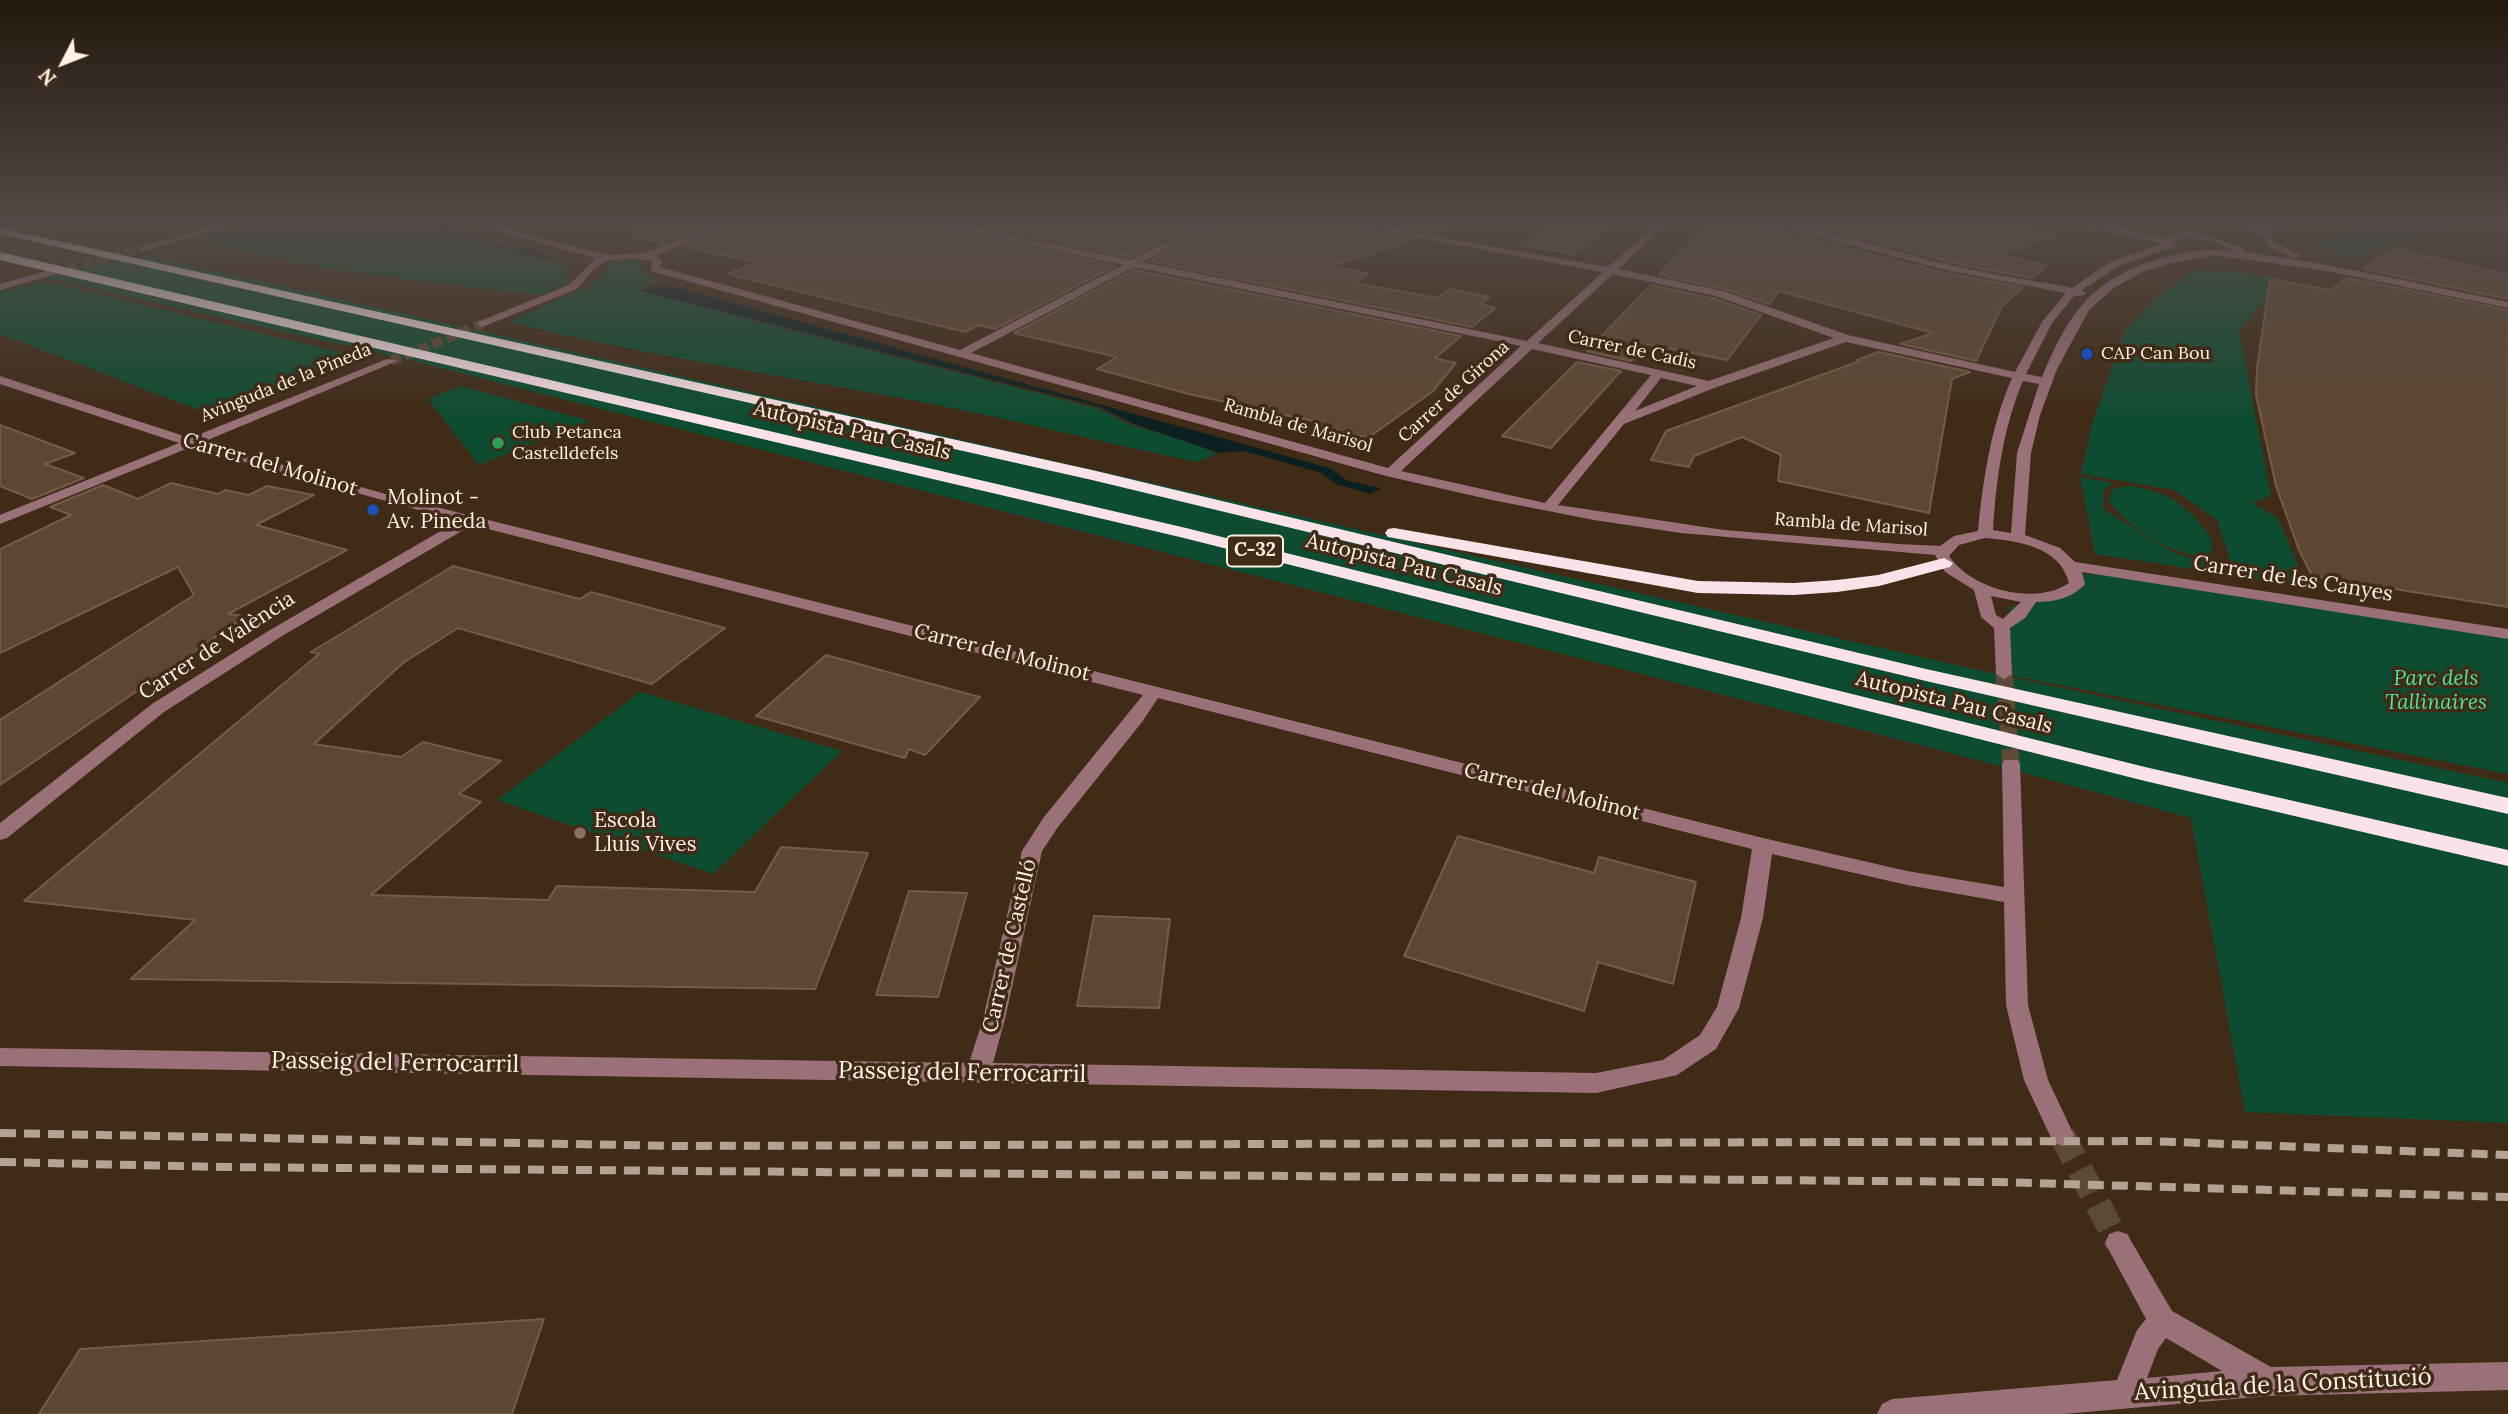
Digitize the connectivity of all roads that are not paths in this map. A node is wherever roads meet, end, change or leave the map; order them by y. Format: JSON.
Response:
{"nodes":[{"id":1,"x":137,"y":288,"type":"edge"},
{"id":2,"x":252,"y":288,"type":"edge"},
{"id":3,"x":570,"y":288,"type":"edge"},
{"id":4,"x":725,"y":288,"type":"edge"},
{"id":5,"x":1086,"y":288,"type":"edge"},
{"id":6,"x":1249,"y":288,"type":"edge"},
{"id":7,"x":1594,"y":288,"type":"edge"},
{"id":8,"x":1695,"y":288,"type":"edge"},
{"id":9,"x":2053,"y":288,"type":"edge"},
{"id":10,"x":2079,"y":288,"type":"edge"},
{"id":11,"x":2109,"y":288,"type":"edge"},
{"id":12,"x":2426,"y":288,"type":"edge"},
{"id":13,"x":2074,"y":292,"type":"junction"},
{"id":14,"x":2096,"y":296,"type":"junction"},
{"id":15,"x":2508,"y":305,"type":"edge"},
{"id":16,"x":482,"y":324,"type":"tunnel mouth"},
{"id":17,"x":1845,"y":338,"type":"junction"},
{"id":18,"x":1531,"y":346,"type":"junction"},
{"id":19,"x":963,"y":353,"type":"junction"},
{"id":20,"x":391,"y":361,"type":"tunnel mouth"},
{"id":21,"x":1658,"y":374,"type":"junction"},
{"id":22,"x":2019,"y":377,"type":"junction"},
{"id":23,"x":0,"y":380,"type":"edge"},
{"id":24,"x":2046,"y":382,"type":"junction"},
{"id":25,"x":1710,"y":385,"type":"junction"},
{"id":26,"x":1620,"y":421,"type":"junction"},
{"id":27,"x":188,"y":442,"type":"junction"},
{"id":28,"x":946,"y":442,"type":"junction"},
{"id":29,"x":1391,"y":473,"type":"junction"},
{"id":30,"x":1549,"y":507,"type":"junction"},
{"id":31,"x":472,"y":519,"type":"junction"},
{"id":32,"x":0,"y":520,"type":"edge"},
{"id":33,"x":1985,"y":534,"type":"junction"},
{"id":34,"x":2018,"y":538,"type":"junction"},
{"id":35,"x":1944,"y":557,"type":"junction"},
{"id":36,"x":2072,"y":566,"type":"junction"},
{"id":37,"x":1981,"y":587,"type":"junction"},
{"id":38,"x":2031,"y":598,"type":"junction"},
{"id":39,"x":2002,"y":626,"type":"junction"},
{"id":40,"x":2508,"y":634,"type":"edge"},
{"id":41,"x":2004,"y":674,"type":"tunnel mouth"},
{"id":42,"x":1154,"y":691,"type":"junction"},
{"id":43,"x":2011,"y":764,"type":"tunnel mouth"},
{"id":44,"x":2508,"y":806,"type":"edge"},
{"id":45,"x":0,"y":833,"type":"edge"},
{"id":46,"x":1763,"y":845,"type":"junction"},
{"id":47,"x":2508,"y":858,"type":"edge"},
{"id":48,"x":2012,"y":895,"type":"junction"},
{"id":49,"x":0,"y":1057,"type":"edge"},
{"id":50,"x":978,"y":1073,"type":"junction"},
{"id":51,"x":2062,"y":1135,"type":"tunnel mouth"},
{"id":52,"x":2118,"y":1243,"type":"tunnel mouth"},
{"id":53,"x":2162,"y":1321,"type":"junction"},
{"id":54,"x":2508,"y":1376,"type":"edge"},
{"id":55,"x":2268,"y":1382,"type":"junction"},
{"id":56,"x":2127,"y":1392,"type":"junction"},
{"id":57,"x":1892,"y":1414,"type":"edge"}],
"edges":[{"from":1,"to":47,"type":"highway","name":"Autopista Pau Casals","number":"C-32"},
{"from":2,"to":28,"type":"highway","name":"Autopista Pau Casals","number":"C-32"},
{"from":3,"to":16,"type":"street"},
{"from":4,"to":19,"type":"street","name":"Rambla de Marisol"},
{"from":5,"to":19,"type":"street"},
{"from":6,"to":18,"type":"street","name":"Carrer de Cadis"},
{"from":7,"to":18,"type":"street","name":"Carrer de Girona"},
{"from":8,"to":17,"type":"street"},
{"from":9,"to":13,"type":"street"},
{"from":10,"to":13,"type":"street"},
{"from":11,"to":14,"type":"street"},
{"from":12,"to":15,"type":"street"},
{"from":13,"to":14,"type":"street"},
{"from":13,"to":22,"type":"street"},
{"from":14,"to":24,"type":"street"},
{"from":17,"to":22,"type":"street"},
{"from":17,"to":25,"type":"street"},
{"from":18,"to":21,"type":"street","name":"Carrer de Cadis"},
{"from":18,"to":29,"type":"street","name":"Carrer de Girona"},
{"from":19,"to":29,"type":"street","name":"Rambla de Marisol"},
{"from":20,"to":27,"type":"street","name":"Avinguda de la Pineda"},
{"from":21,"to":25,"type":"street","name":"Carrer de Cadis"},
{"from":21,"to":26,"type":"street"},
{"from":22,"to":24,"type":"street"},
{"from":22,"to":33,"type":"street"},
{"from":23,"to":27,"type":"street","name":"Carrer del Molinot"},
{"from":24,"to":34,"type":"street"},
{"from":25,"to":26,"type":"street"},
{"from":26,"to":30,"type":"street"},
{"from":27,"to":31,"type":"street","name":"Carrer del Molinot"},
{"from":27,"to":32,"type":"street","name":"Avinguda de la Pineda"},
{"from":28,"to":35,"type":"highway"},
{"from":28,"to":44,"type":"highway","name":"Autopista Pau Casals","number":"C-32"},
{"from":29,"to":30,"type":"street","name":"Rambla de Marisol"},
{"from":30,"to":35,"type":"street","name":"Rambla de Marisol"},
{"from":31,"to":42,"type":"street","name":"Carrer del Molinot"},
{"from":31,"to":45,"type":"street","name":"Carrer de València"},
{"from":33,"to":34,"type":"street"},
{"from":33,"to":35,"type":"street"},
{"from":34,"to":36,"type":"street"},
{"from":35,"to":37,"type":"street"},
{"from":36,"to":38,"type":"street"},
{"from":36,"to":40,"type":"street","name":"Carrer de les Canyes"},
{"from":37,"to":38,"type":"street"},
{"from":37,"to":39,"type":"street"},
{"from":38,"to":39,"type":"street"},
{"from":39,"to":41,"type":"street"},
{"from":42,"to":46,"type":"street","name":"Carrer del Molinot"},
{"from":42,"to":50,"type":"street","name":"Carrer de Castelló"},
{"from":43,"to":48,"type":"street"},
{"from":46,"to":48,"type":"street","name":"Carrer del Molinot"},
{"from":46,"to":50,"type":"street","name":"Passeig del Ferrocarril"},
{"from":48,"to":51,"type":"street"},
{"from":49,"to":50,"type":"street","name":"Passeig del Ferrocarril"},
{"from":52,"to":53,"type":"street"},
{"from":53,"to":55,"type":"street"},
{"from":53,"to":56,"type":"street"},
{"from":54,"to":55,"type":"street","name":"Avinguda de la Constitució"},
{"from":55,"to":56,"type":"street","name":"Avinguda de la Constitució"},
{"from":56,"to":57,"type":"street","name":"Avinguda de la Constitució"}]}
